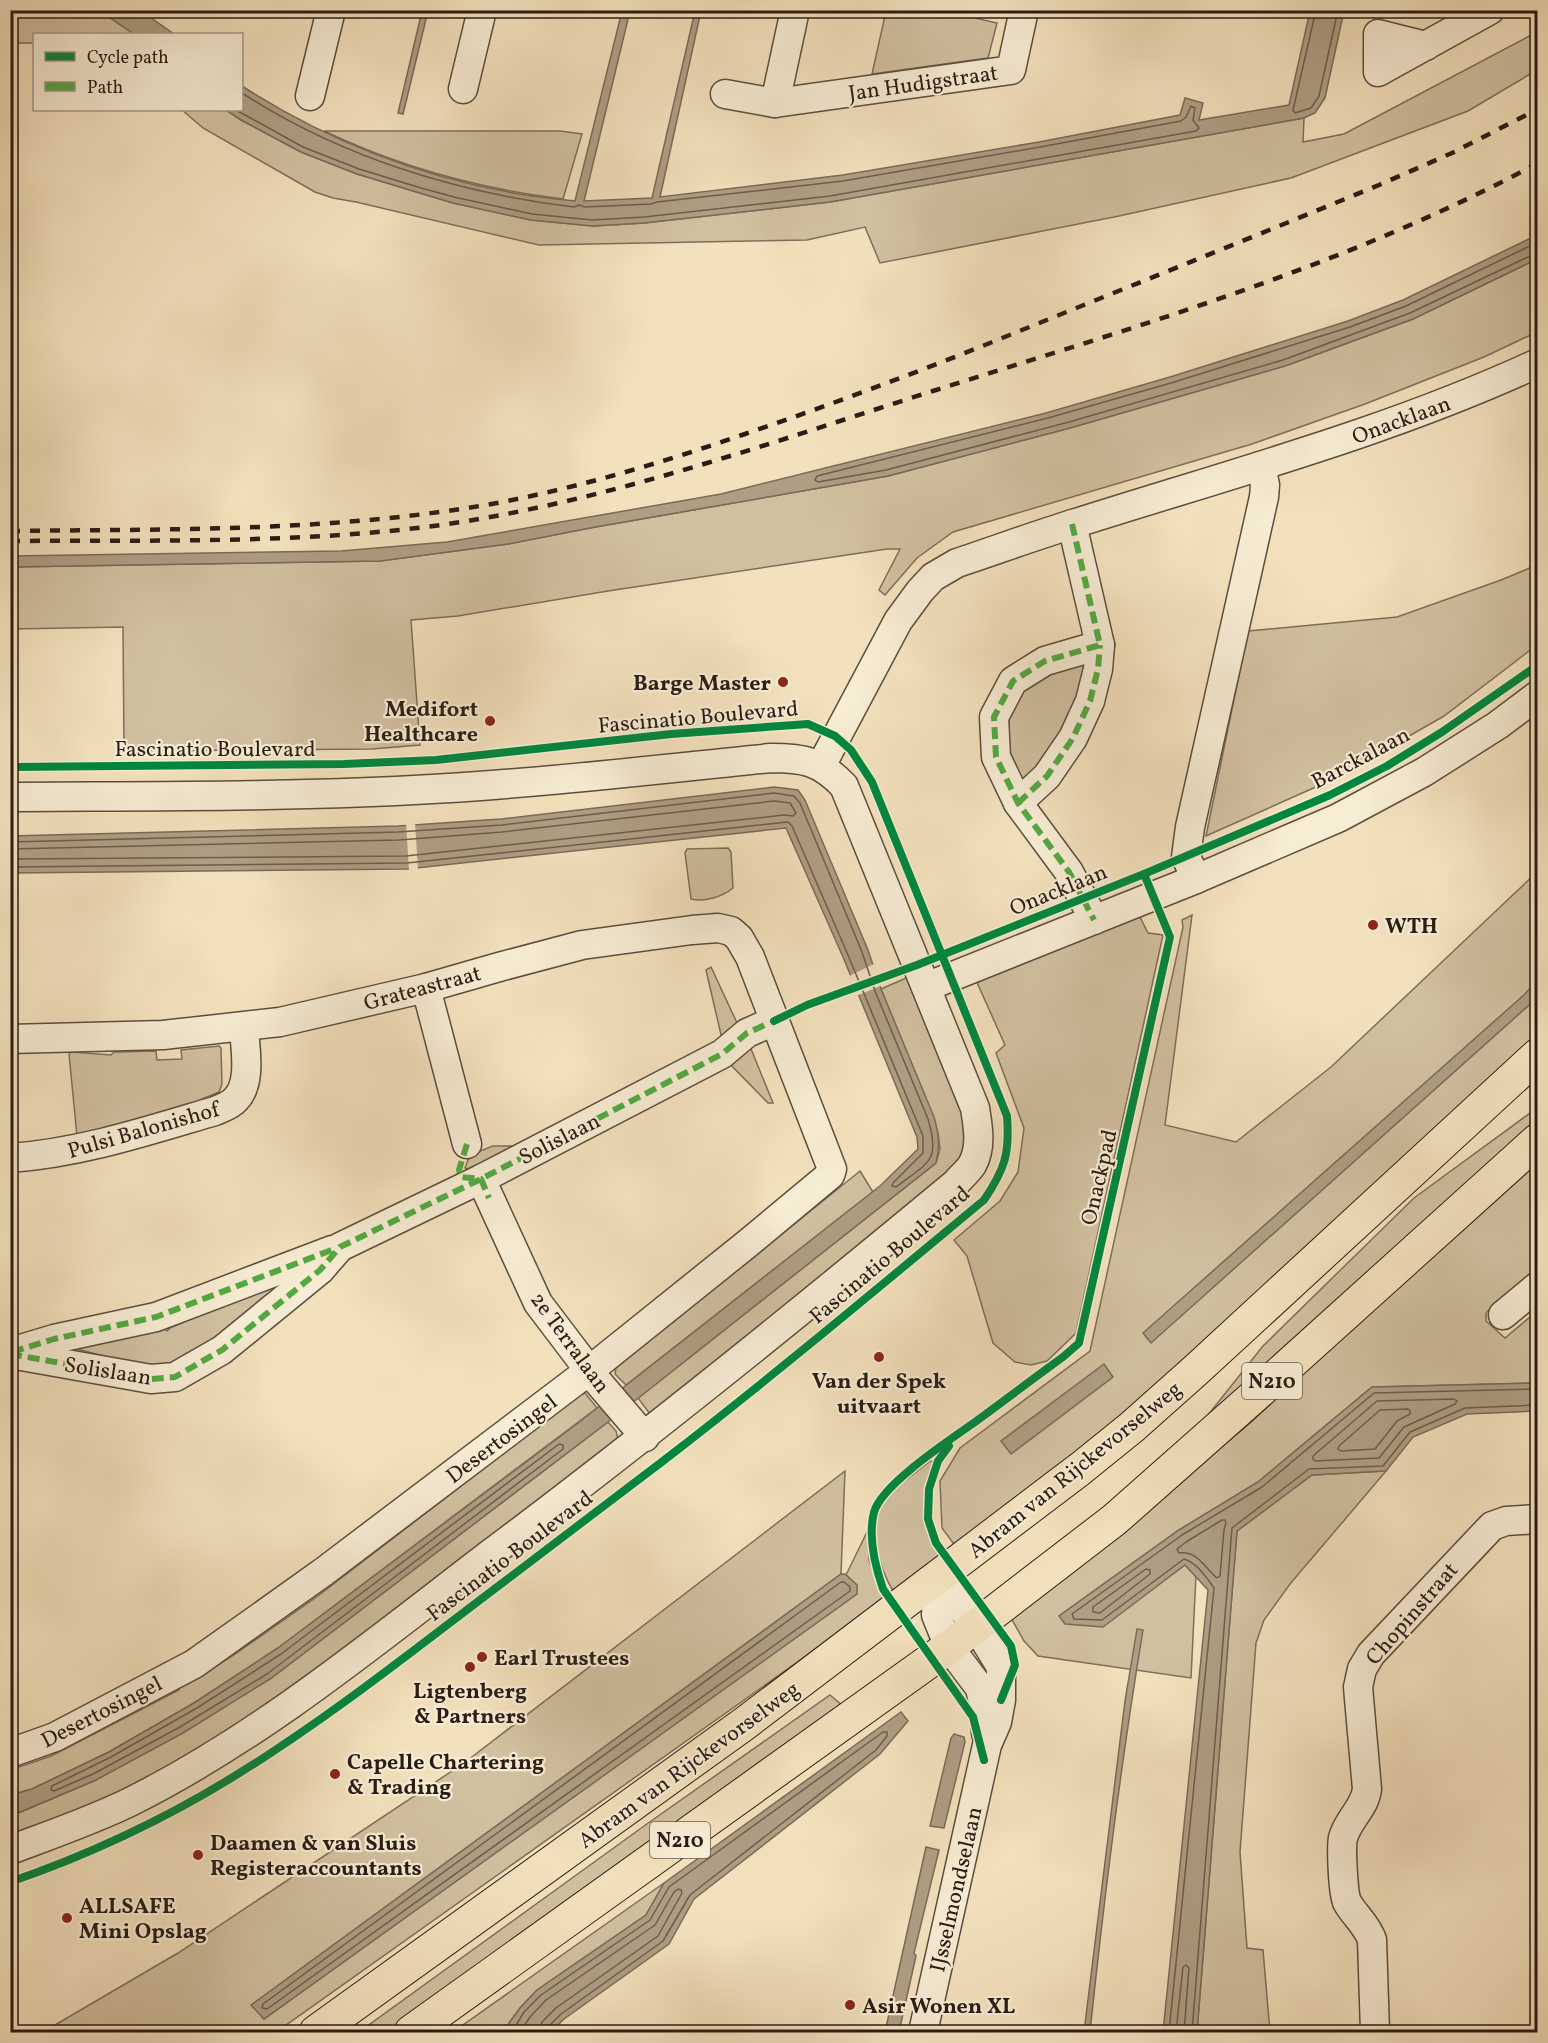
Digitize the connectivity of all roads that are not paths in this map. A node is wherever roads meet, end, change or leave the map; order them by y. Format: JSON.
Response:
{"nodes":[{"id":1,"x":331,"y":10,"type":"edge"},
{"id":2,"x":482,"y":10,"type":"edge"},
{"id":3,"x":795,"y":10,"type":"edge"},
{"id":4,"x":1023,"y":10,"type":"edge"},
{"id":5,"x":1490,"y":10,"type":"edge"},
{"id":6,"x":1426,"y":46,"type":"dead end"},
{"id":7,"x":463,"y":89,"type":"dead end"},
{"id":8,"x":725,"y":94,"type":"dead end"},
{"id":9,"x":310,"y":96,"type":"dead end"},
{"id":10,"x":775,"y":103,"type":"junction"},
{"id":11,"x":1538,"y":363,"type":"edge"},
{"id":12,"x":1261,"y":466,"type":"junction"},
{"id":13,"x":1072,"y":524,"type":"junction"},
{"id":14,"x":1100,"y":645,"type":"junction"},
{"id":15,"x":1538,"y":695,"type":"edge"},
{"id":16,"x":821,"y":766,"type":"junction"},
{"id":17,"x":10,"y":797,"type":"edge"},
{"id":18,"x":1018,"y":803,"type":"junction"},
{"id":19,"x":1196,"y":879,"type":"junction"},
{"id":20,"x":1094,"y":920,"type":"junction"},
{"id":21,"x":926,"y":987,"type":"junction"},
{"id":22,"x":426,"y":988,"type":"junction"},
{"id":23,"x":774,"y":1022,"type":"junction"},
{"id":24,"x":244,"y":1028,"type":"junction"},
{"id":25,"x":10,"y":1039,"type":"edge"},
{"id":26,"x":1538,"y":1055,"type":"edge"},
{"id":27,"x":1538,"y":1140,"type":"edge"},
{"id":28,"x":467,"y":1143,"type":"dead end"},
{"id":29,"x":10,"y":1158,"type":"edge"},
{"id":30,"x":481,"y":1179,"type":"junction"},
{"id":31,"x":340,"y":1247,"type":"junction"},
{"id":32,"x":1538,"y":1286,"type":"edge"},
{"id":33,"x":1503,"y":1315,"type":"dead end"},
{"id":34,"x":10,"y":1353,"type":"edge"},
{"id":35,"x":594,"y":1376,"type":"junction"},
{"id":36,"x":637,"y":1429,"type":"junction"},
{"id":37,"x":1538,"y":1519,"type":"edge"},
{"id":38,"x":937,"y":1578,"type":"junction"},
{"id":39,"x":976,"y":1626,"type":"junction"},
{"id":40,"x":949,"y":1647,"type":"junction"},
{"id":41,"x":987,"y":1744,"type":"junction"},
{"id":42,"x":10,"y":1753,"type":"edge"},
{"id":43,"x":10,"y":1850,"type":"edge"},
{"id":44,"x":392,"y":1976,"type":"junction"},
{"id":45,"x":292,"y":2032,"type":"edge"},
{"id":46,"x":316,"y":2032,"type":"edge"},
{"id":47,"x":411,"y":2032,"type":"edge"},
{"id":48,"x":923,"y":2032,"type":"edge"},
{"id":49,"x":1375,"y":2032,"type":"edge"}],
"edges":[{"from":1,"to":9,"type":"street"},
{"from":2,"to":7,"type":"street"},
{"from":3,"to":10,"type":"street"},
{"from":4,"to":10,"type":"street","name":"Jan Hudigstraat"},
{"from":5,"to":6,"type":"street"},
{"from":8,"to":10,"type":"street","name":"Jan Hudigstraat"},
{"from":11,"to":12,"type":"street","name":"Onacklaan"},
{"from":12,"to":13,"type":"street","name":"Onacklaan"},
{"from":12,"to":19,"type":"street"},
{"from":13,"to":14,"type":"street"},
{"from":13,"to":16,"type":"street","name":"Onacklaan"},
{"from":14,"to":18,"type":"street"},
{"from":14,"to":18,"type":"street","name":"Onacklaan"},
{"from":15,"to":19,"type":"street","name":"Barckalaan"},
{"from":16,"to":17,"type":"street","name":"Fascinatio Boulevard"},
{"from":16,"to":21,"type":"street","name":"Fascinatio Boulevard"},
{"from":18,"to":20,"type":"street","name":"Onacklaan"},
{"from":19,"to":20,"type":"street","name":"Onacklaan"},
{"from":20,"to":21,"type":"street","name":"Onacklaan"},
{"from":21,"to":36,"type":"street","name":"Fascinatio Boulevard"},
{"from":22,"to":23,"type":"street","name":"Grateastraat"},
{"from":22,"to":24,"type":"street","name":"Grateastraat"},
{"from":22,"to":28,"type":"street"},
{"from":23,"to":30,"type":"street","name":"Solislaan"},
{"from":23,"to":35,"type":"street","name":"Desertosingel"},
{"from":24,"to":25,"type":"street","name":"Grateastraat"},
{"from":24,"to":29,"type":"street","name":"Pulsi Balonishof"},
{"from":26,"to":38,"type":"highway","name":"Abram van Rijckevorselweg","number":"N210"},
{"from":27,"to":39,"type":"highway","number":"N210"},
{"from":30,"to":31,"type":"street","name":"Solislaan"},
{"from":30,"to":35,"type":"street","name":"2e Terralaan"},
{"from":31,"to":34,"type":"street","name":"Solislaan"},
{"from":31,"to":34,"type":"street","name":"Solislaan"},
{"from":32,"to":33,"type":"street"},
{"from":35,"to":36,"type":"street","name":"2e Terralaan"},
{"from":35,"to":42,"type":"street","name":"Desertosingel"},
{"from":36,"to":43,"type":"street","name":"Fascinatio Boulevard"},
{"from":37,"to":49,"type":"street","name":"Chopinstraat"},
{"from":38,"to":39,"type":"street","name":"IJsselmondselaan"},
{"from":38,"to":40,"type":"street","name":"IJsselmondselaan"},
{"from":38,"to":44,"type":"highway","name":"Abram van Rijckevorselweg","number":"N210"},
{"from":39,"to":40,"type":"highway","number":"N210"},
{"from":39,"to":41,"type":"street","name":"IJsselmondselaan"},
{"from":40,"to":41,"type":"street","name":"IJsselmondselaan"},
{"from":40,"to":47,"type":"highway","number":"N210"},
{"from":41,"to":48,"type":"street","name":"IJsselmondselaan"},
{"from":44,"to":45,"type":"highway"},
{"from":44,"to":46,"type":"highway","name":"Abram van Rijckevorselweg","number":"N210"}]}
